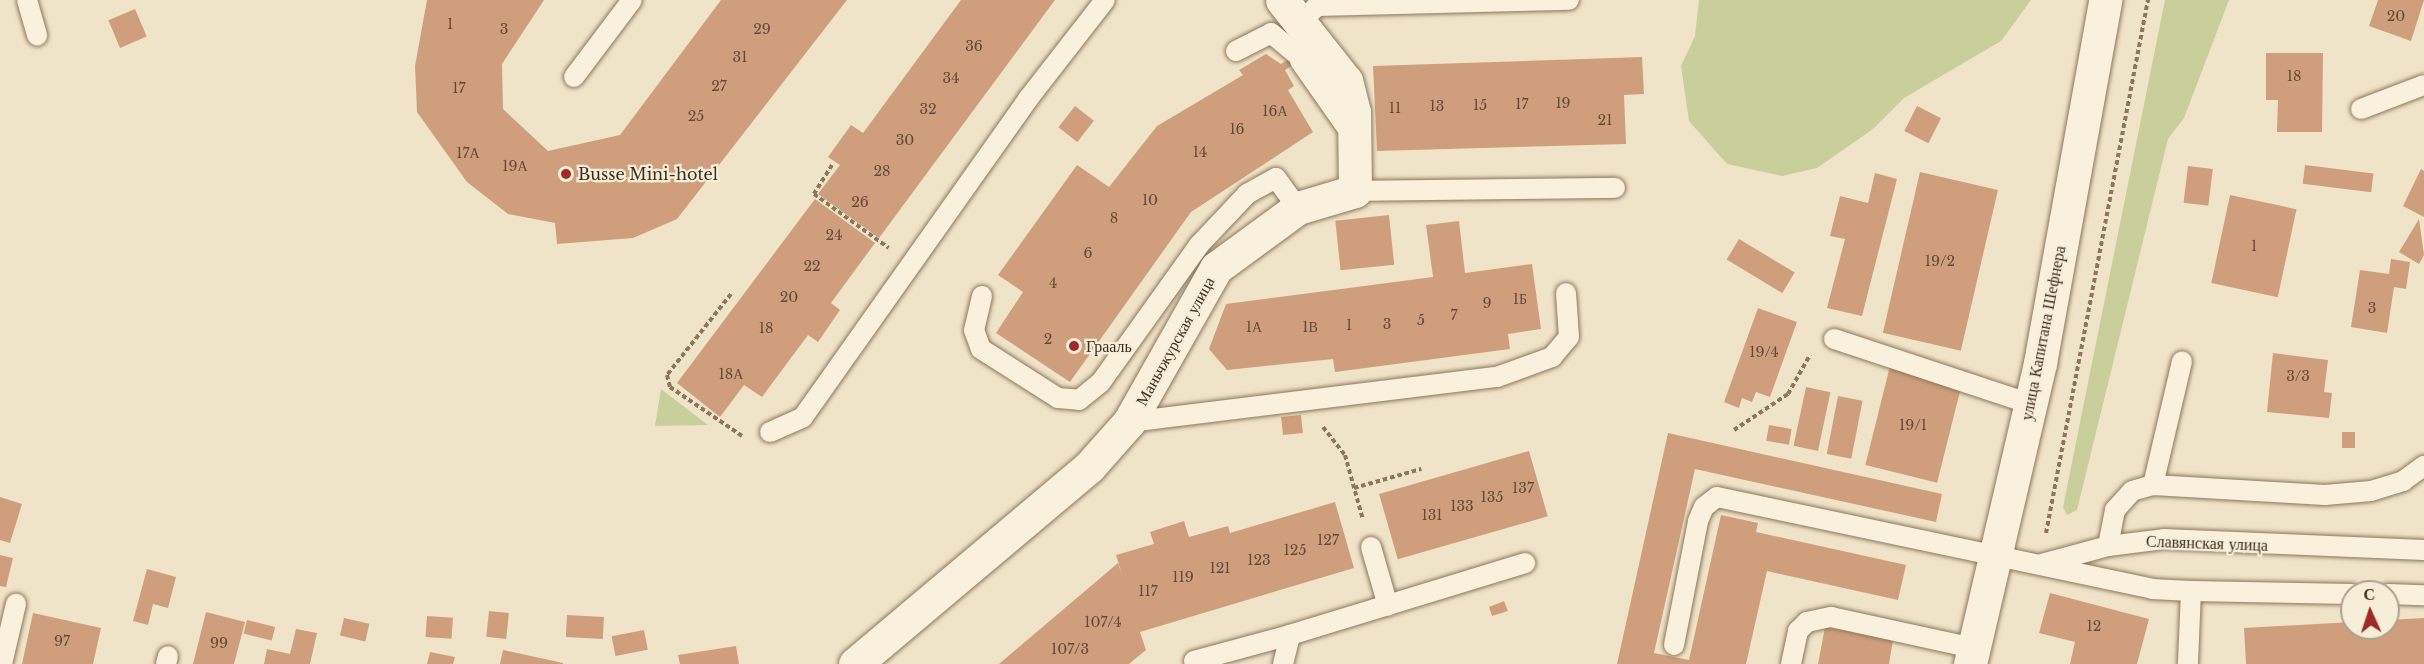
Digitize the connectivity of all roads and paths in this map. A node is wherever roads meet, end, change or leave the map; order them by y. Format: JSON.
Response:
{"nodes":[{"id":1,"x":27,"y":0,"type":"edge"},
{"id":2,"x":632,"y":0,"type":"edge"},
{"id":3,"x":1106,"y":0,"type":"edge"},
{"id":4,"x":1569,"y":0,"type":"edge"},
{"id":5,"x":2105,"y":0,"type":"edge"},
{"id":6,"x":2148,"y":0,"type":"edge"},
{"id":7,"x":1304,"y":7,"type":"edge"},
{"id":8,"x":37,"y":36,"type":"dead end"},
{"id":9,"x":1236,"y":51,"type":"dead end"},
{"id":10,"x":574,"y":77,"type":"dead end"},
{"id":11,"x":2424,"y":85,"type":"edge"},
{"id":12,"x":2361,"y":109,"type":"dead end"},
{"id":13,"x":1352,"y":135,"type":"junction"},
{"id":14,"x":832,"y":165,"type":"dead end"},
{"id":15,"x":1615,"y":188,"type":"dead end"},
{"id":16,"x":1354,"y":191,"type":"junction"},
{"id":17,"x":1298,"y":208,"type":"junction"},
{"id":18,"x":912,"y":264,"type":"junction"},
{"id":19,"x":1566,"y":293,"type":"dead end"},
{"id":20,"x":731,"y":294,"type":"dead end"},
{"id":21,"x":982,"y":296,"type":"dead end"},
{"id":22,"x":1834,"y":339,"type":"joint"},
{"id":23,"x":2182,"y":361,"type":"dead end"},
{"id":24,"x":2030,"y":404,"type":"junction"},
{"id":25,"x":1129,"y":422,"type":"junction"},
{"id":26,"x":1734,"y":429,"type":"dead end"},
{"id":27,"x":770,"y":432,"type":"joint"},
{"id":28,"x":1345,"y":455,"type":"dead end"},
{"id":29,"x":2424,"y":466,"type":"edge"},
{"id":30,"x":1421,"y":469,"type":"dead end"},
{"id":31,"x":2153,"y":485,"type":"junction"},
{"id":32,"x":2108,"y":546,"type":"junction"},
{"id":33,"x":1371,"y":547,"type":"dead end"},
{"id":34,"x":2424,"y":550,"type":"edge"},
{"id":35,"x":1995,"y":556,"type":"junction"},
{"id":36,"x":1525,"y":563,"type":"dead end"},
{"id":37,"x":2040,"y":565,"type":"junction"},
{"id":38,"x":2191,"y":591,"type":"junction"},
{"id":39,"x":2340,"y":594,"type":"edge"},
{"id":40,"x":2400,"y":594,"type":"edge"},
{"id":41,"x":2423,"y":595,"type":"edge"},
{"id":42,"x":16,"y":604,"type":"dead end"},
{"id":43,"x":1388,"y":606,"type":"junction"},
{"id":44,"x":1290,"y":635,"type":"junction"},
{"id":45,"x":1674,"y":645,"type":"dead end"},
{"id":46,"x":1972,"y":656,"type":"edge"},
{"id":47,"x":1194,"y":660,"type":"dead end"},
{"id":48,"x":2,"y":664,"type":"edge"},
{"id":49,"x":855,"y":664,"type":"edge"},
{"id":50,"x":1282,"y":664,"type":"edge"},
{"id":51,"x":1791,"y":664,"type":"edge"},
{"id":52,"x":2188,"y":664,"type":"edge"}],
"edges":[{"from":1,"to":8,"type":"lane"},
{"from":2,"to":10,"type":"lane"},
{"from":3,"to":18,"type":"lane"},
{"from":4,"to":7,"type":"lane"},
{"from":5,"to":24,"type":"street","name":"улица Капитана Шефнера"},
{"from":6,"to":37,"type":"path"},
{"from":7,"to":13,"type":"street"},
{"from":9,"to":13,"type":"lane"},
{"from":11,"to":12,"type":"lane"},
{"from":13,"to":16,"type":"street"},
{"from":14,"to":18,"type":"path"},
{"from":15,"to":16,"type":"lane"},
{"from":16,"to":17,"type":"street","name":"Маньчжурская улица"},
{"from":17,"to":21,"type":"lane"},
{"from":17,"to":25,"type":"street","name":"Маньчжурская улица"},
{"from":18,"to":27,"type":"lane"},
{"from":19,"to":25,"type":"lane"},
{"from":20,"to":27,"type":"path"},
{"from":22,"to":24,"type":"lane"},
{"from":22,"to":26,"type":"path"},
{"from":23,"to":31,"type":"lane"},
{"from":24,"to":35,"type":"street","name":"улица Капитана Шефнера"},
{"from":25,"to":49,"type":"street","name":"Маньчжурская улица"},
{"from":28,"to":30,"type":"path"},
{"from":29,"to":31,"type":"lane"},
{"from":31,"to":32,"type":"lane"},
{"from":32,"to":34,"type":"lane","name":"Славянская улица"},
{"from":32,"to":37,"type":"lane","name":"Славянская улица"},
{"from":33,"to":43,"type":"lane"},
{"from":35,"to":37,"type":"lane","name":"Славянская улица"},
{"from":35,"to":45,"type":"lane","name":"Славянская улица"},
{"from":35,"to":46,"type":"street","name":"улица Капитана Шефнера"},
{"from":36,"to":43,"type":"lane"},
{"from":37,"to":38,"type":"lane"},
{"from":38,"to":39,"type":"lane"},
{"from":38,"to":52,"type":"lane"},
{"from":40,"to":41,"type":"lane"},
{"from":42,"to":48,"type":"lane"},
{"from":43,"to":44,"type":"lane"},
{"from":44,"to":47,"type":"lane"},
{"from":44,"to":50,"type":"lane"},
{"from":46,"to":51,"type":"lane"}]}
